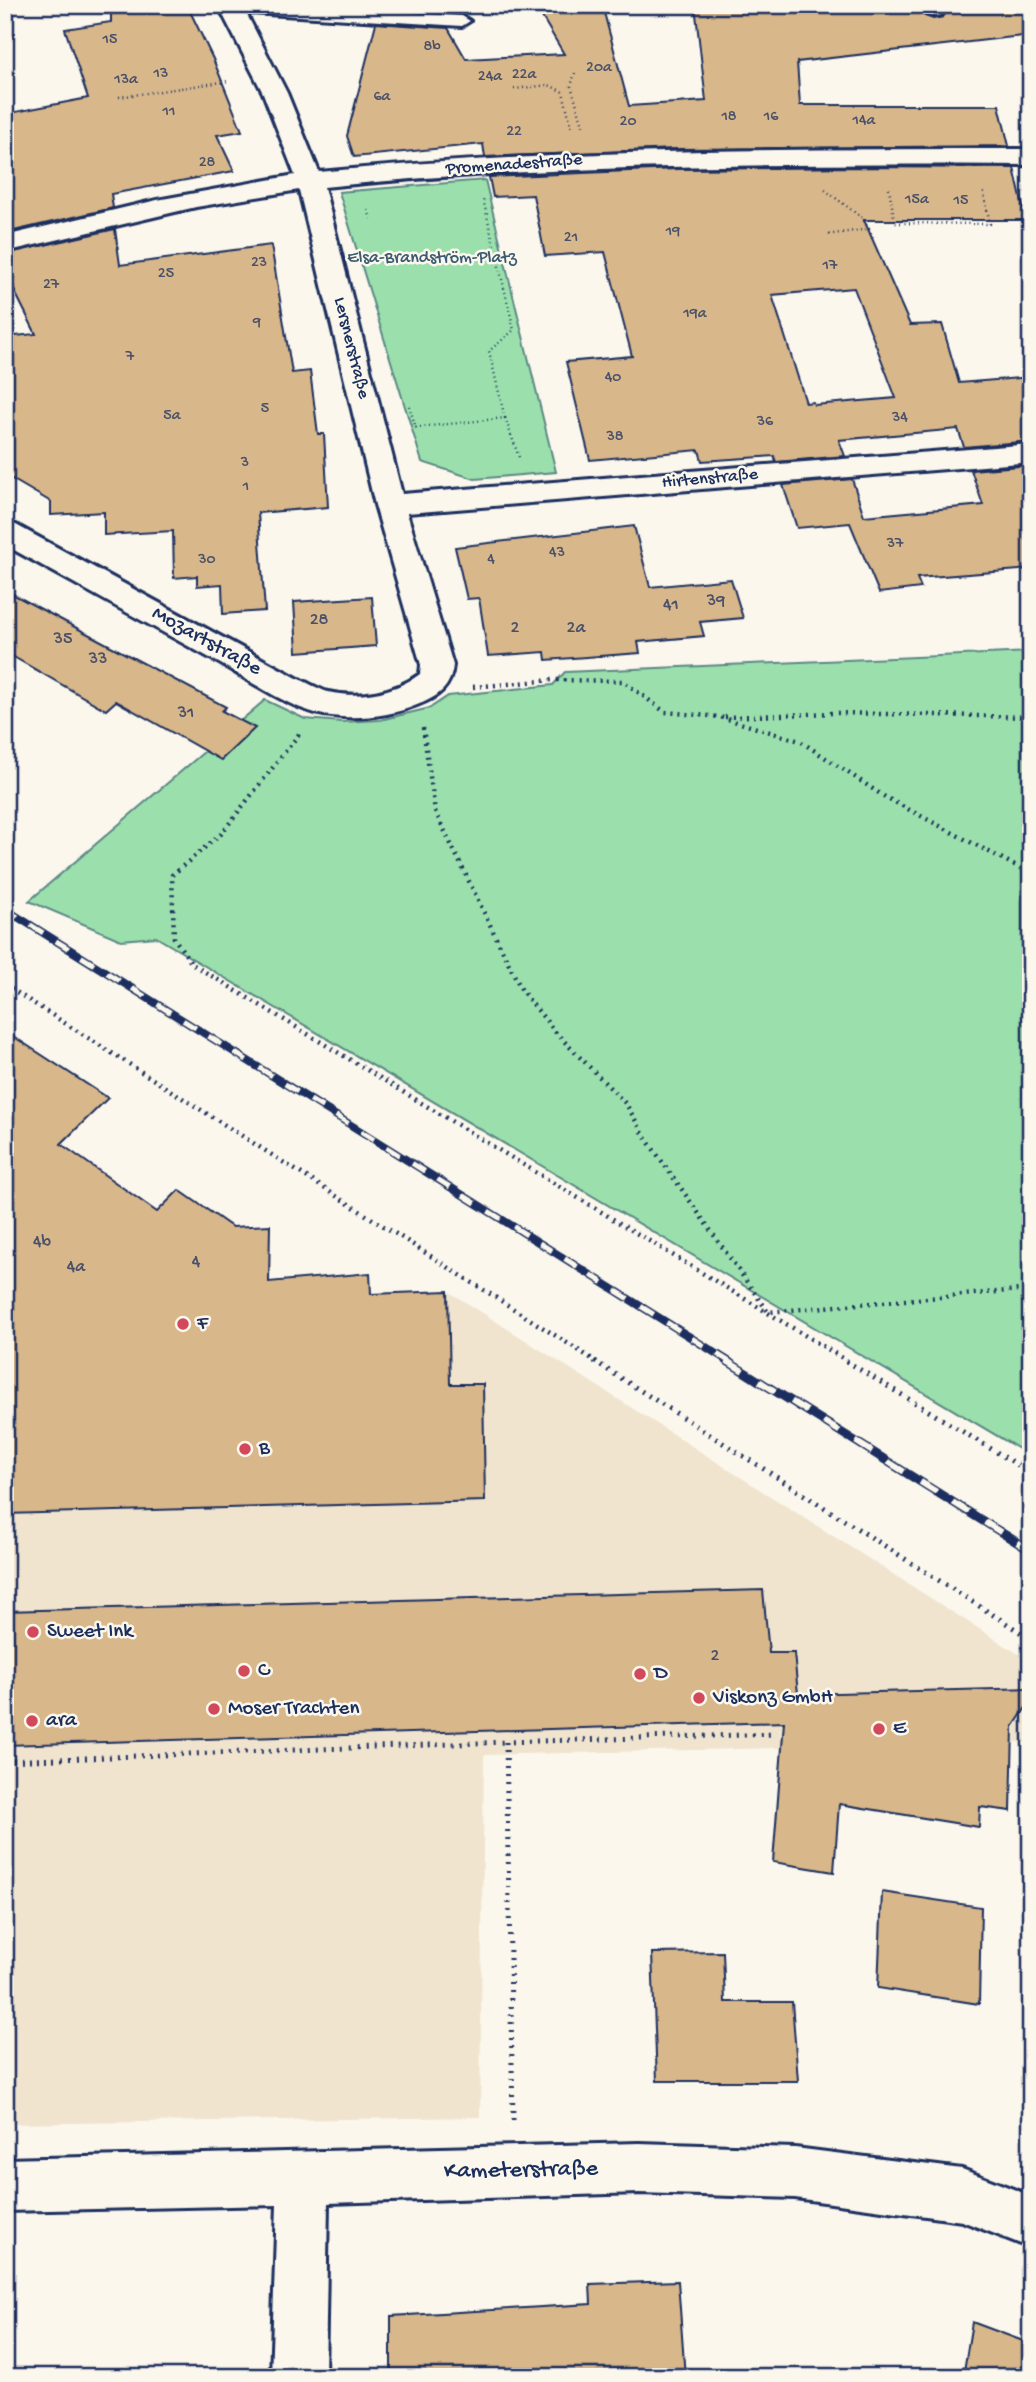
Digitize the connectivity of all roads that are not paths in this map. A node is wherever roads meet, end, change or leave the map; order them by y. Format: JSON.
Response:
{"nodes":[{"id":1,"x":231,"y":6,"type":"edge"},
{"id":2,"x":462,"y":21,"type":"dead end"},
{"id":3,"x":1031,"y":157,"type":"edge"},
{"id":4,"x":310,"y":181,"type":"junction"},
{"id":5,"x":5,"y":244,"type":"edge"},
{"id":6,"x":1031,"y":453,"type":"edge"},
{"id":7,"x":390,"y":505,"type":"junction"},
{"id":8,"x":5,"y":532,"type":"edge"},
{"id":9,"x":427,"y":686,"type":"joint"},
{"id":10,"x":303,"y":2179,"type":"junction"},
{"id":11,"x":5,"y":2185,"type":"edge"},
{"id":12,"x":1031,"y":2222,"type":"edge"},
{"id":13,"x":298,"y":2377,"type":"edge"}],
"edges":[{"from":1,"to":2,"type":"lane"},
{"from":1,"to":4,"type":"street","name":"Lersnerstraße"},
{"from":3,"to":4,"type":"street","name":"Promenadestraße"},
{"from":4,"to":5,"type":"street","name":"Promenadestraße"},
{"from":4,"to":7,"type":"street","name":"Lersnerstraße"},
{"from":6,"to":7,"type":"street","name":"Hirtenstraße"},
{"from":7,"to":9,"type":"street","name":"Lersnerstraße"},
{"from":8,"to":9,"type":"street","name":"Mozartstraße"},
{"from":10,"to":11,"type":"street","name":"Kameterstraße"},
{"from":10,"to":12,"type":"street","name":"Kameterstraße"},
{"from":10,"to":13,"type":"street"}]}
